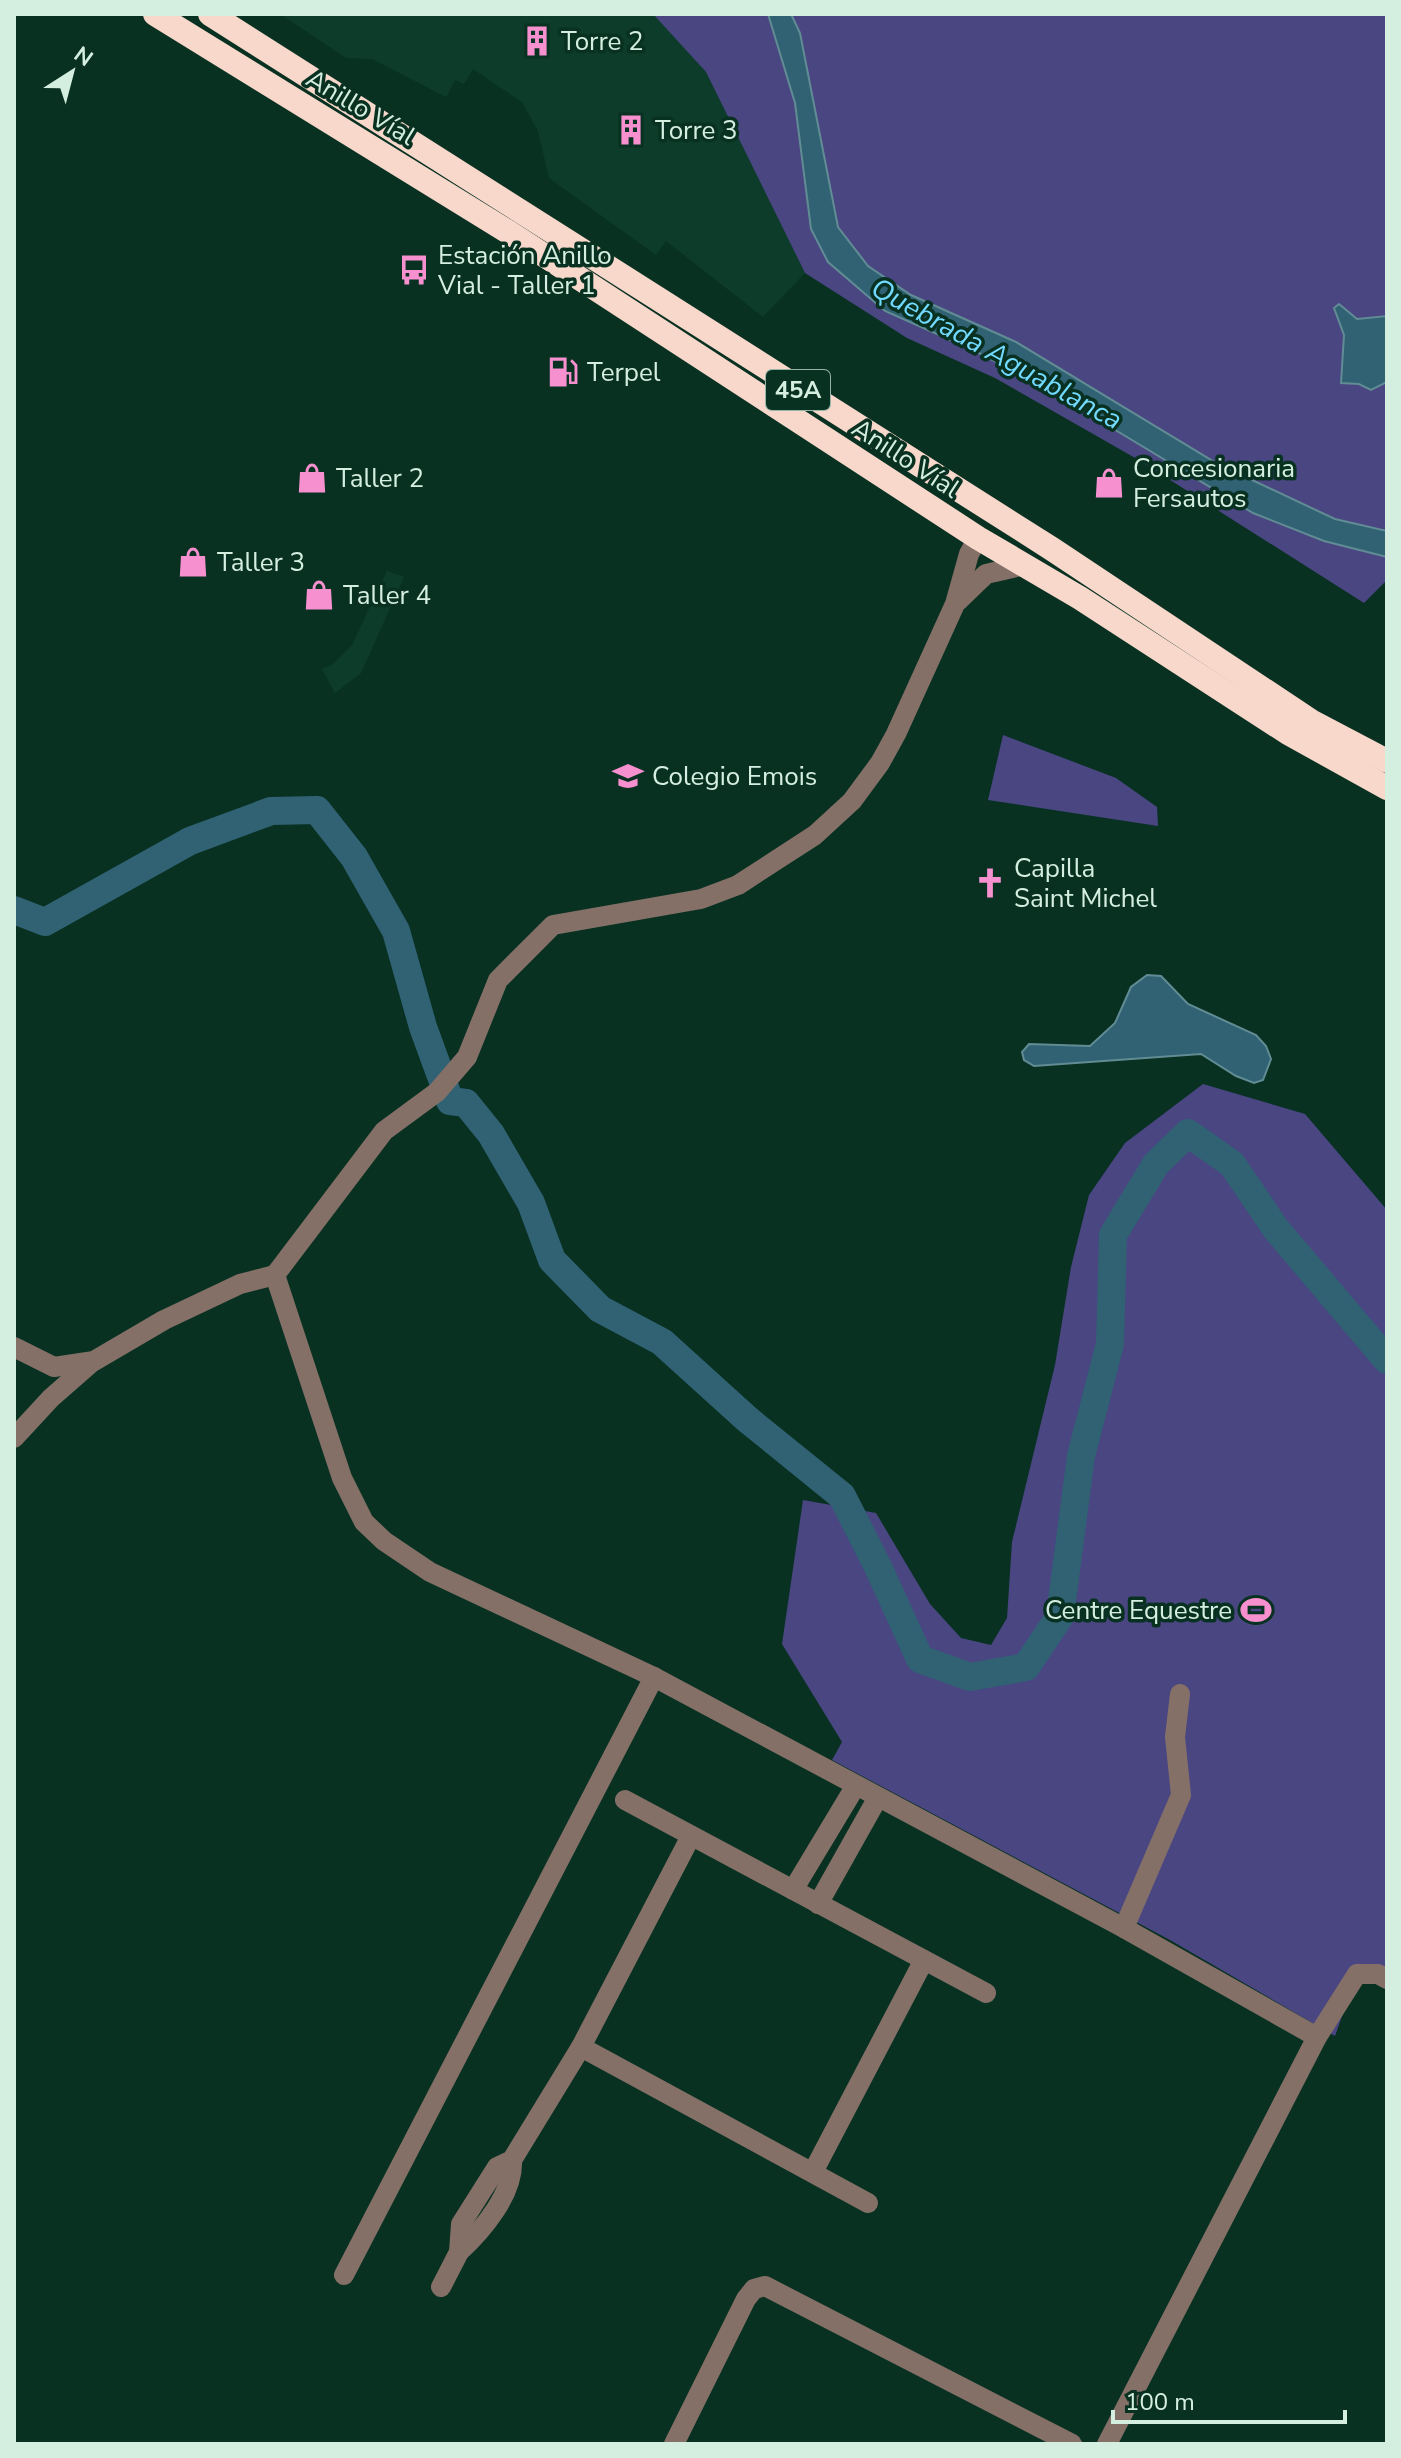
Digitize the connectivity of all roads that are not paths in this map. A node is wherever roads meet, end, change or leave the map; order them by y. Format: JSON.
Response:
{"nodes":[{"id":1,"x":155,"y":14,"type":"edge"},
{"id":2,"x":210,"y":14,"type":"edge"},
{"id":3,"x":978,"y":538,"type":"junction"},
{"id":4,"x":1025,"y":565,"type":"junction"},
{"id":5,"x":955,"y":604,"type":"junction"},
{"id":6,"x":1387,"y":761,"type":"edge"},
{"id":7,"x":1387,"y":788,"type":"edge"},
{"id":8,"x":275,"y":1275,"type":"junction"},
{"id":9,"x":14,"y":1347,"type":"edge"},
{"id":10,"x":94,"y":1361,"type":"junction"},
{"id":11,"x":14,"y":1438,"type":"edge"},
{"id":12,"x":654,"y":1677,"type":"junction"},
{"id":13,"x":1180,"y":1694,"type":"dead end"},
{"id":14,"x":855,"y":1787,"type":"junction"},
{"id":15,"x":877,"y":1799,"type":"junction"},
{"id":16,"x":625,"y":1800,"type":"dead end"},
{"id":17,"x":691,"y":1836,"type":"junction"},
{"id":18,"x":793,"y":1890,"type":"junction"},
{"id":19,"x":818,"y":1904,"type":"junction"},
{"id":20,"x":1124,"y":1928,"type":"junction"},
{"id":21,"x":924,"y":1960,"type":"junction"},
{"id":22,"x":1387,"y":1979,"type":"edge"},
{"id":23,"x":986,"y":1993,"type":"dead end"},
{"id":24,"x":1317,"y":2037,"type":"junction"},
{"id":25,"x":581,"y":2047,"type":"junction"},
{"id":26,"x":813,"y":2172,"type":"junction"},
{"id":27,"x":868,"y":2203,"type":"dead end"},
{"id":28,"x":344,"y":2275,"type":"dead end"},
{"id":29,"x":441,"y":2287,"type":"dead end"},
{"id":30,"x":674,"y":2444,"type":"edge"},
{"id":31,"x":1072,"y":2444,"type":"edge"},
{"id":32,"x":1107,"y":2444,"type":"edge"}],
"edges":[{"from":1,"to":3,"type":"highway","name":"Anillo Víal","number":"45A"},
{"from":2,"to":6,"type":"highway","name":"Anillo Víal","number":"45A"},
{"from":3,"to":4,"type":"highway","name":"Anillo Víal","number":"45A"},
{"from":3,"to":5,"type":"street"},
{"from":4,"to":5,"type":"street"},
{"from":4,"to":7,"type":"highway","name":"Anillo Víal","number":"45A"},
{"from":5,"to":8,"type":"street"},
{"from":8,"to":10,"type":"street"},
{"from":8,"to":12,"type":"street"},
{"from":9,"to":10,"type":"street"},
{"from":10,"to":11,"type":"street"},
{"from":12,"to":14,"type":"street"},
{"from":12,"to":28,"type":"street"},
{"from":13,"to":20,"type":"street"},
{"from":14,"to":15,"type":"street"},
{"from":14,"to":18,"type":"street"},
{"from":15,"to":19,"type":"street"},
{"from":15,"to":20,"type":"street"},
{"from":16,"to":17,"type":"street"},
{"from":17,"to":18,"type":"street"},
{"from":17,"to":25,"type":"street"},
{"from":18,"to":19,"type":"street"},
{"from":19,"to":21,"type":"street"},
{"from":20,"to":24,"type":"street"},
{"from":21,"to":23,"type":"street"},
{"from":21,"to":26,"type":"street"},
{"from":22,"to":24,"type":"street"},
{"from":24,"to":32,"type":"street"},
{"from":25,"to":26,"type":"street"},
{"from":25,"to":29,"type":"street"},
{"from":26,"to":27,"type":"street"},
{"from":30,"to":31,"type":"street"}]}
